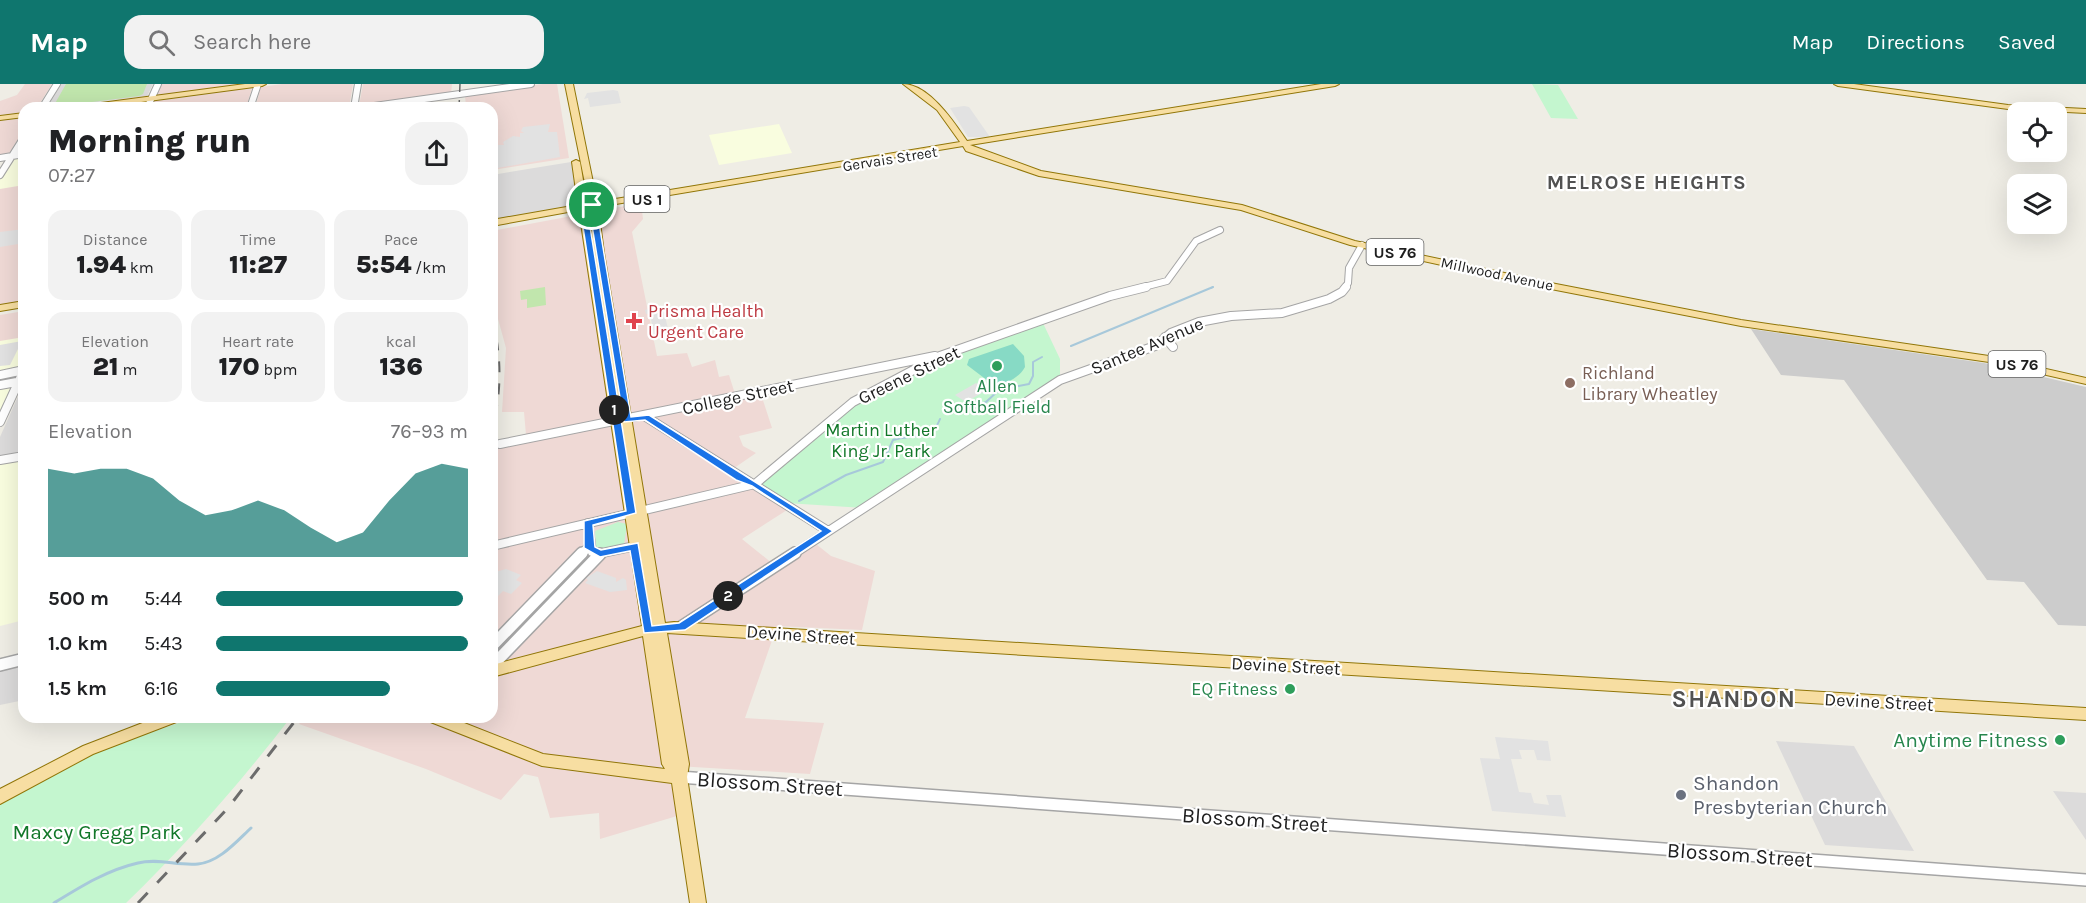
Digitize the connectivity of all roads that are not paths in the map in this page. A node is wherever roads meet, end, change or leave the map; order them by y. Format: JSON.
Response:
{"nodes":[{"id":1,"x":57,"y":84,"type":"edge"},
{"id":2,"x":158,"y":84,"type":"edge"},
{"id":3,"x":259,"y":84,"type":"edge"},
{"id":4,"x":358,"y":84,"type":"edge"},
{"id":5,"x":531,"y":84,"type":"edge"},
{"id":6,"x":562,"y":84,"type":"edge"},
{"id":7,"x":569,"y":84,"type":"edge"},
{"id":8,"x":907,"y":84,"type":"edge"},
{"id":9,"x":1335,"y":84,"type":"edge"},
{"id":10,"x":1838,"y":84,"type":"edge"},
{"id":11,"x":1865,"y":86,"type":"edge"},
{"id":12,"x":152,"y":98,"type":"junction"},
{"id":13,"x":46,"y":102,"type":"edge"},
{"id":14,"x":122,"y":102,"type":"edge"},
{"id":15,"x":150,"y":102,"type":"edge"},
{"id":16,"x":252,"y":102,"type":"edge"},
{"id":17,"x":355,"y":102,"type":"edge"},
{"id":18,"x":403,"y":102,"type":"edge"},
{"id":19,"x":2086,"y":111,"type":"edge"},
{"id":20,"x":18,"y":116,"type":"edge"},
{"id":21,"x":0,"y":118,"type":"edge"},
{"id":22,"x":18,"y":146,"type":"edge"},
{"id":23,"x":965,"y":146,"type":"junction"},
{"id":24,"x":18,"y":155,"type":"edge"},
{"id":25,"x":12,"y":156,"type":"junction"},
{"id":26,"x":0,"y":158,"type":"edge"},
{"id":27,"x":0,"y":176,"type":"edge"},
{"id":28,"x":588,"y":207,"type":"junction"},
{"id":29,"x":498,"y":224,"type":"edge"},
{"id":30,"x":1220,"y":230,"type":"dead end"},
{"id":31,"x":1362,"y":245,"type":"junction"},
{"id":32,"x":18,"y":307,"type":"edge"},
{"id":33,"x":0,"y":310,"type":"edge"},
{"id":34,"x":1165,"y":337,"type":"junction"},
{"id":35,"x":1173,"y":347,"type":"dead end"},
{"id":36,"x":940,"y":356,"type":"junction"},
{"id":37,"x":18,"y":371,"type":"edge"},
{"id":38,"x":0,"y":375,"type":"edge"},
{"id":39,"x":2086,"y":381,"type":"edge"},
{"id":40,"x":18,"y":382,"type":"edge"},
{"id":41,"x":0,"y":384,"type":"edge"},
{"id":42,"x":18,"y":388,"type":"edge"},
{"id":43,"x":646,"y":417,"type":"junction"},
{"id":44,"x":622,"y":420,"type":"junction"},
{"id":45,"x":0,"y":422,"type":"edge"},
{"id":46,"x":500,"y":444,"type":"dead end"},
{"id":47,"x":18,"y":457,"type":"edge"},
{"id":48,"x":0,"y":460,"type":"edge"},
{"id":49,"x":755,"y":484,"type":"junction"},
{"id":50,"x":637,"y":512,"type":"junction"},
{"id":51,"x":588,"y":523,"type":"junction"},
{"id":52,"x":828,"y":531,"type":"junction"},
{"id":53,"x":498,"y":545,"type":"edge"},
{"id":54,"x":590,"y":546,"type":"junction"},
{"id":55,"x":635,"y":546,"type":"junction"},
{"id":56,"x":600,"y":554,"type":"junction"},
{"id":57,"x":681,"y":627,"type":"junction"},
{"id":58,"x":654,"y":629,"type":"junction"},
{"id":59,"x":498,"y":640,"type":"edge"},
{"id":60,"x":18,"y":660,"type":"edge"},
{"id":61,"x":498,"y":663,"type":"edge"},
{"id":62,"x":0,"y":665,"type":"edge"},
{"id":63,"x":498,"y":668,"type":"edge"},
{"id":64,"x":2086,"y":714,"type":"edge"},
{"id":65,"x":158,"y":723,"type":"edge"},
{"id":66,"x":451,"y":723,"type":"edge"},
{"id":67,"x":679,"y":777,"type":"junction"},
{"id":68,"x":0,"y":797,"type":"edge"},
{"id":69,"x":2086,"y":880,"type":"edge"},
{"id":70,"x":698,"y":903,"type":"edge"}],
"edges":[{"from":1,"to":13,"type":"street"},
{"from":2,"to":12,"type":"street"},
{"from":3,"to":12,"type":"main road"},
{"from":3,"to":16,"type":"street"},
{"from":4,"to":17,"type":"street"},
{"from":5,"to":18,"type":"street"},
{"from":6,"to":28,"type":"main road"},
{"from":7,"to":28,"type":"main road"},
{"from":8,"to":23,"type":"main road"},
{"from":9,"to":23,"type":"main road","name":"Gervais Street"},
{"from":10,"to":11,"type":"main road"},
{"from":11,"to":19,"type":"main road"},
{"from":12,"to":14,"type":"main road"},
{"from":12,"to":15,"type":"street"},
{"from":20,"to":21,"type":"main road"},
{"from":22,"to":25,"type":"street"},
{"from":23,"to":28,"type":"main road","name":"Gervais Street","number":"US 1"},
{"from":23,"to":31,"type":"main road","name":"Millwood Avenue","number":"US 76"},
{"from":24,"to":25,"type":"street"},
{"from":25,"to":26,"type":"street"},
{"from":25,"to":27,"type":"street"},
{"from":28,"to":29,"type":"main road","name":"Gervais Street"},
{"from":28,"to":44,"type":"main road"},
{"from":30,"to":36,"type":"street","name":"Greene Street"},
{"from":31,"to":34,"type":"street","name":"Santee Avenue"},
{"from":31,"to":39,"type":"main road","name":"Millwood Avenue","number":"US 76"},
{"from":32,"to":33,"type":"main road"},
{"from":34,"to":35,"type":"street"},
{"from":34,"to":52,"type":"street","name":"Santee Avenue"},
{"from":36,"to":43,"type":"street","name":"College Street"},
{"from":36,"to":49,"type":"street","name":"Greene Street"},
{"from":37,"to":38,"type":"street"},
{"from":40,"to":41,"type":"street"},
{"from":42,"to":45,"type":"street"},
{"from":43,"to":44,"type":"street","name":"College Street"},
{"from":43,"to":49,"type":"street"},
{"from":44,"to":46,"type":"street","name":"College Street"},
{"from":44,"to":50,"type":"main road"},
{"from":47,"to":48,"type":"street"},
{"from":49,"to":50,"type":"street","name":"Greene Street"},
{"from":49,"to":52,"type":"street"},
{"from":50,"to":51,"type":"street","name":"Greene Street"},
{"from":50,"to":55,"type":"main road"},
{"from":50,"to":58,"type":"main road"},
{"from":51,"to":53,"type":"street","name":"Greene Street"},
{"from":51,"to":54,"type":"street"},
{"from":52,"to":57,"type":"street","name":"Santee Avenue"},
{"from":54,"to":56,"type":"street"},
{"from":54,"to":59,"type":"street"},
{"from":55,"to":56,"type":"street"},
{"from":55,"to":58,"type":"main road"},
{"from":56,"to":61,"type":"street"},
{"from":57,"to":58,"type":"main road","name":"Devine Street"},
{"from":57,"to":64,"type":"main road","name":"Devine Street"},
{"from":58,"to":63,"type":"main road","name":"Devine Street"},
{"from":58,"to":67,"type":"main road"},
{"from":60,"to":62,"type":"street"},
{"from":65,"to":68,"type":"main road"},
{"from":66,"to":67,"type":"main road","name":"Blossom Street"},
{"from":67,"to":69,"type":"street","name":"Blossom Street"},
{"from":67,"to":70,"type":"main road"}]}
